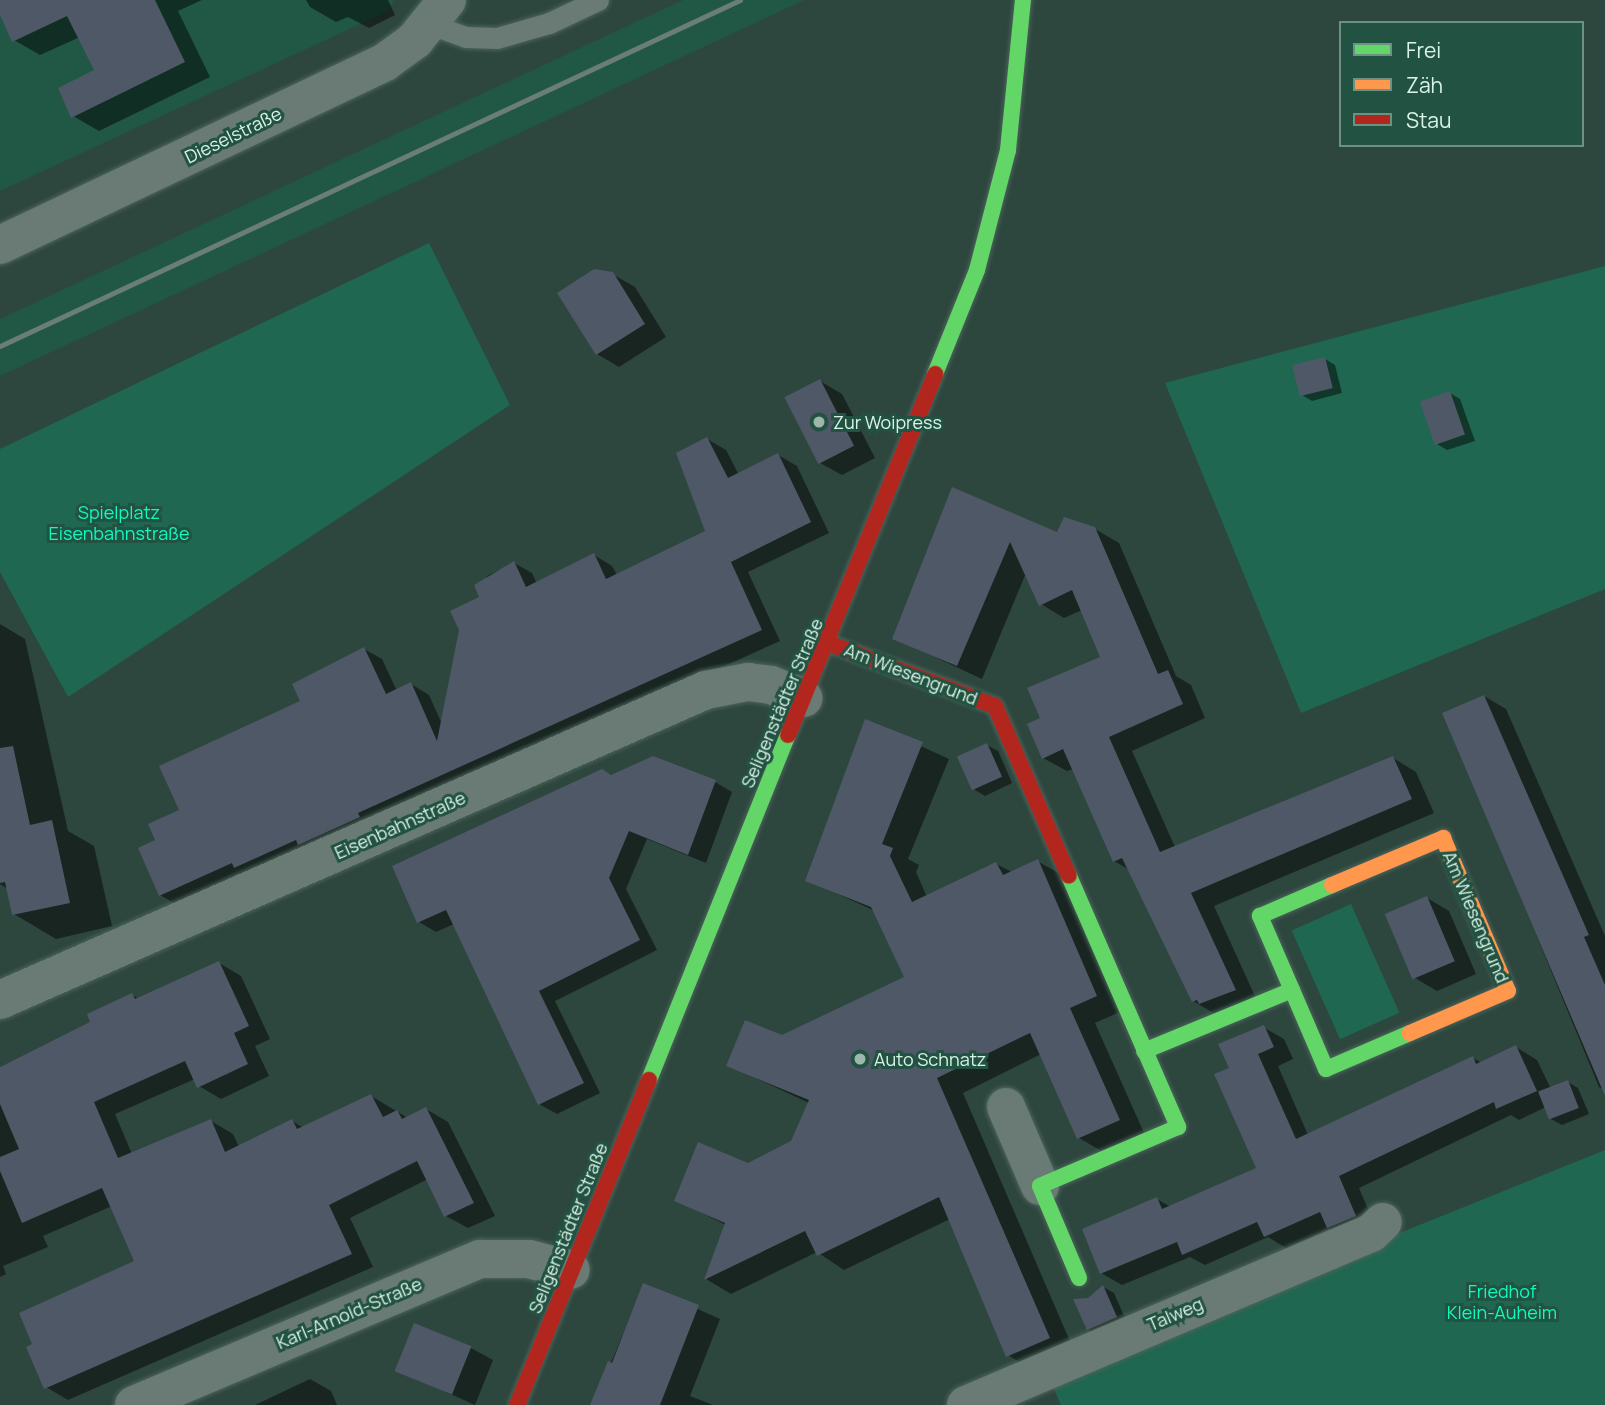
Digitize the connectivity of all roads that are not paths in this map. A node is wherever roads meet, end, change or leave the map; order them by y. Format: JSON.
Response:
{"nodes":[{"id":1,"x":598,"y":0,"type":"edge"},
{"id":2,"x":1023,"y":0,"type":"edge"},
{"id":3,"x":438,"y":12,"type":"edge"},
{"id":4,"x":2,"y":238,"type":"edge"},
{"id":5,"x":828,"y":643,"type":"junction"},
{"id":6,"x":804,"y":698,"type":"junction"},
{"id":7,"x":1292,"y":990,"type":"junction"},
{"id":8,"x":0,"y":1000,"type":"edge"},
{"id":9,"x":1144,"y":1051,"type":"junction"},
{"id":10,"x":1006,"y":1107,"type":"dead end"},
{"id":11,"x":1040,"y":1186,"type":"junction"},
{"id":12,"x":1383,"y":1222,"type":"dead end"},
{"id":13,"x":571,"y":1270,"type":"junction"},
{"id":14,"x":1079,"y":1278,"type":"dead end"},
{"id":15,"x":134,"y":1405,"type":"edge"},
{"id":16,"x":517,"y":1405,"type":"edge"},
{"id":17,"x":966,"y":1405,"type":"edge"}],
"edges":[{"from":1,"to":3,"type":"lane"},
{"from":2,"to":5,"type":"street","name":"Seligenstädter Straße"},
{"from":3,"to":4,"type":"street","name":"Dieselstraße"},
{"from":5,"to":6,"type":"street","name":"Seligenstädter Straße"},
{"from":5,"to":9,"type":"street","name":"Am Wiesengrund"},
{"from":6,"to":8,"type":"street","name":"Eisenbahnstraße"},
{"from":6,"to":13,"type":"street","name":"Seligenstädter Straße"},
{"from":7,"to":7,"type":"street","name":"Am Wiesengrund"},
{"from":7,"to":9,"type":"street"},
{"from":9,"to":11,"type":"street","name":"Am Wiesengrund"},
{"from":10,"to":11,"type":"street"},
{"from":11,"to":14,"type":"street"},
{"from":12,"to":17,"type":"street","name":"Talweg"},
{"from":13,"to":15,"type":"street","name":"Karl-Arnold-Straße"},
{"from":13,"to":16,"type":"street","name":"Seligenstädter Straße"}]}
